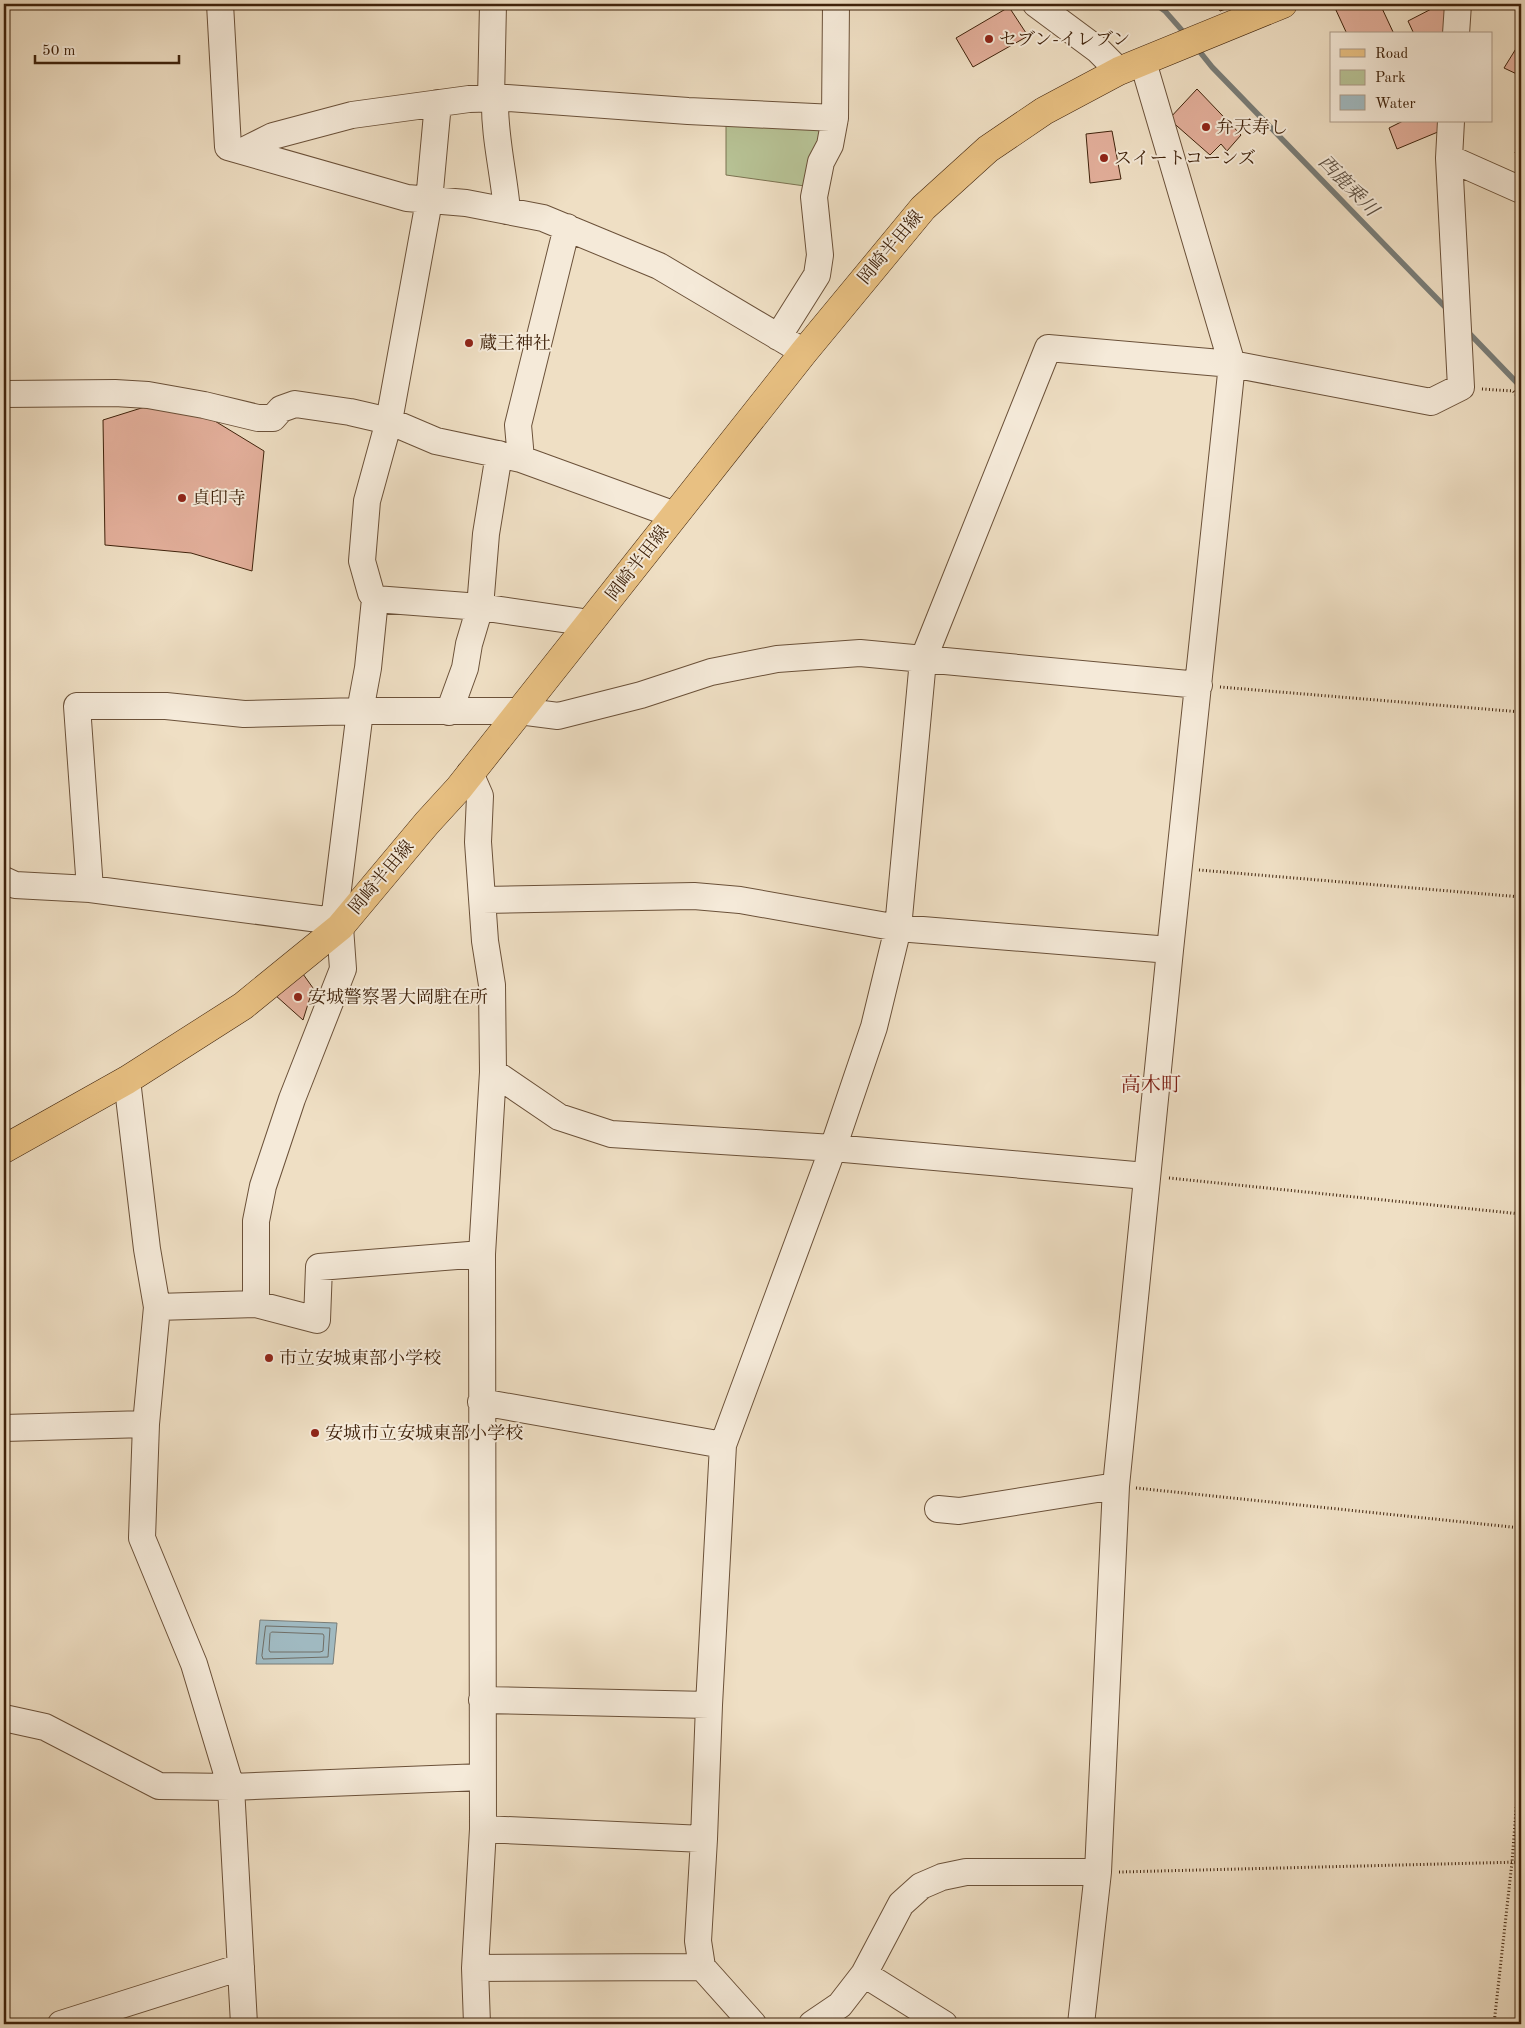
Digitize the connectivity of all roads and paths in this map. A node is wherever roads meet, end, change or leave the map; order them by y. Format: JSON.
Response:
{"nodes":[{"id":1,"x":220,"y":4,"type":"edge"},
{"id":2,"x":493,"y":4,"type":"edge"},
{"id":3,"x":836,"y":4,"type":"edge"},
{"id":4,"x":1036,"y":4,"type":"edge"},
{"id":5,"x":1283,"y":4,"type":"edge"},
{"id":6,"x":1458,"y":4,"type":"edge"},
{"id":7,"x":1456,"y":32,"type":"edge"},
{"id":8,"x":1131,"y":67,"type":"junction"},
{"id":9,"x":493,"y":99,"type":"junction"},
{"id":10,"x":438,"y":103,"type":"junction"},
{"id":11,"x":835,"y":118,"type":"junction"},
{"id":12,"x":1451,"y":122,"type":"edge"},
{"id":13,"x":243,"y":151,"type":"junction"},
{"id":14,"x":1449,"y":158,"type":"junction"},
{"id":15,"x":1521,"y":190,"type":"edge"},
{"id":16,"x":429,"y":201,"type":"junction"},
{"id":17,"x":507,"y":211,"type":"junction"},
{"id":18,"x":567,"y":227,"type":"junction"},
{"id":19,"x":778,"y":337,"type":"junction"},
{"id":20,"x":804,"y":352,"type":"junction"},
{"id":21,"x":1232,"y":364,"type":"junction"},
{"id":22,"x":1461,"y":387,"type":"junction"},
{"id":23,"x":4,"y":394,"type":"edge"},
{"id":24,"x":1521,"y":400,"type":"edge"},
{"id":25,"x":389,"y":421,"type":"junction"},
{"id":26,"x":510,"y":456,"type":"junction"},
{"id":27,"x":675,"y":515,"type":"junction"},
{"id":28,"x":375,"y":599,"type":"junction"},
{"id":29,"x":480,"y":607,"type":"junction"},
{"id":30,"x":590,"y":623,"type":"junction"},
{"id":31,"x":923,"y":660,"type":"junction"},
{"id":32,"x":1199,"y":685,"type":"junction"},
{"id":33,"x":360,"y":711,"type":"junction"},
{"id":34,"x":519,"y":711,"type":"junction"},
{"id":35,"x":449,"y":712,"type":"junction"},
{"id":36,"x":1521,"y":712,"type":"edge"},
{"id":37,"x":470,"y":773,"type":"junction"},
{"id":38,"x":1178,"y":868,"type":"junction"},
{"id":39,"x":4,"y":880,"type":"edge"},
{"id":40,"x":90,"y":889,"type":"junction"},
{"id":41,"x":1521,"y":897,"type":"edge"},
{"id":42,"x":483,"y":900,"type":"junction"},
{"id":43,"x":337,"y":924,"type":"junction"},
{"id":44,"x":898,"y":928,"type":"junction"},
{"id":45,"x":1170,"y":950,"type":"junction"},
{"id":46,"x":493,"y":1072,"type":"junction"},
{"id":47,"x":127,"y":1080,"type":"junction"},
{"id":48,"x":4,"y":1148,"type":"edge"},
{"id":49,"x":833,"y":1148,"type":"junction"},
{"id":50,"x":1146,"y":1176,"type":"junction"},
{"id":51,"x":1521,"y":1214,"type":"edge"},
{"id":52,"x":482,"y":1254,"type":"junction"},
{"id":53,"x":256,"y":1304,"type":"junction"},
{"id":54,"x":158,"y":1307,"type":"junction"},
{"id":55,"x":481,"y":1402,"type":"junction"},
{"id":56,"x":146,"y":1424,"type":"junction"},
{"id":57,"x":4,"y":1428,"type":"edge"},
{"id":58,"x":723,"y":1445,"type":"junction"},
{"id":59,"x":1116,"y":1486,"type":"junction"},
{"id":60,"x":938,"y":1509,"type":"dead end"},
{"id":61,"x":1521,"y":1528,"type":"edge"},
{"id":62,"x":482,"y":1700,"type":"junction"},
{"id":63,"x":709,"y":1706,"type":"junction"},
{"id":64,"x":4,"y":1718,"type":"edge"},
{"id":65,"x":1521,"y":1745,"type":"edge"},
{"id":66,"x":482,"y":1777,"type":"junction"},
{"id":67,"x":232,"y":1787,"type":"junction"},
{"id":68,"x":483,"y":1828,"type":"junction"},
{"id":69,"x":704,"y":1839,"type":"junction"},
{"id":70,"x":1512,"y":1862,"type":"junction"},
{"id":71,"x":1521,"y":1862,"type":"edge"},
{"id":72,"x":1098,"y":1872,"type":"junction"},
{"id":73,"x":702,"y":1967,"type":"junction"},
{"id":74,"x":241,"y":1968,"type":"junction"},
{"id":75,"x":475,"y":1968,"type":"junction"},
{"id":76,"x":864,"y":1974,"type":"junction"},
{"id":77,"x":61,"y":2024,"type":"edge"},
{"id":78,"x":244,"y":2024,"type":"edge"},
{"id":79,"x":477,"y":2024,"type":"edge"},
{"id":80,"x":753,"y":2024,"type":"edge"},
{"id":81,"x":812,"y":2024,"type":"edge"},
{"id":82,"x":944,"y":2024,"type":"edge"},
{"id":83,"x":1080,"y":2024,"type":"edge"},
{"id":84,"x":1494,"y":2024,"type":"edge"}],
"edges":[{"from":1,"to":13,"type":"street"},
{"from":2,"to":9,"type":"street"},
{"from":3,"to":11,"type":"street"},
{"from":4,"to":8,"type":"street"},
{"from":5,"to":8,"type":"main road","name":"岡崎半田線"},
{"from":6,"to":7,"type":"street"},
{"from":8,"to":20,"type":"main road","name":"岡崎半田線"},
{"from":8,"to":21,"type":"street"},
{"from":9,"to":10,"type":"street"},
{"from":9,"to":11,"type":"street"},
{"from":9,"to":17,"type":"street"},
{"from":10,"to":13,"type":"street"},
{"from":10,"to":16,"type":"street"},
{"from":11,"to":19,"type":"street"},
{"from":12,"to":14,"type":"street"},
{"from":13,"to":16,"type":"street"},
{"from":14,"to":15,"type":"street"},
{"from":14,"to":22,"type":"street"},
{"from":16,"to":17,"type":"street"},
{"from":16,"to":25,"type":"street"},
{"from":17,"to":18,"type":"street"},
{"from":18,"to":19,"type":"street"},
{"from":18,"to":26,"type":"street"},
{"from":19,"to":20,"type":"street"},
{"from":20,"to":27,"type":"main road","name":"岡崎半田線"},
{"from":21,"to":22,"type":"street"},
{"from":21,"to":31,"type":"street"},
{"from":21,"to":32,"type":"street"},
{"from":22,"to":24,"type":"path"},
{"from":23,"to":25,"type":"street"},
{"from":25,"to":26,"type":"street"},
{"from":25,"to":28,"type":"street"},
{"from":26,"to":27,"type":"street"},
{"from":26,"to":29,"type":"street"},
{"from":27,"to":30,"type":"main road","name":"岡崎半田線"},
{"from":28,"to":29,"type":"street"},
{"from":28,"to":33,"type":"street"},
{"from":29,"to":30,"type":"street"},
{"from":29,"to":35,"type":"street"},
{"from":30,"to":34,"type":"main road","name":"岡崎半田線"},
{"from":31,"to":32,"type":"street"},
{"from":31,"to":34,"type":"street"},
{"from":31,"to":44,"type":"street"},
{"from":32,"to":36,"type":"path"},
{"from":32,"to":38,"type":"street"},
{"from":33,"to":35,"type":"street"},
{"from":33,"to":40,"type":"street"},
{"from":33,"to":43,"type":"street"},
{"from":34,"to":35,"type":"street"},
{"from":34,"to":37,"type":"main road","name":"岡崎半田線"},
{"from":37,"to":42,"type":"street"},
{"from":37,"to":43,"type":"main road","name":"岡崎半田線"},
{"from":38,"to":41,"type":"path"},
{"from":38,"to":45,"type":"street"},
{"from":39,"to":40,"type":"street"},
{"from":40,"to":43,"type":"street"},
{"from":42,"to":44,"type":"street"},
{"from":42,"to":46,"type":"street"},
{"from":43,"to":47,"type":"main road","name":"岡崎半田線"},
{"from":43,"to":53,"type":"street"},
{"from":44,"to":45,"type":"street"},
{"from":44,"to":49,"type":"street"},
{"from":45,"to":50,"type":"street"},
{"from":46,"to":49,"type":"street"},
{"from":46,"to":52,"type":"street"},
{"from":47,"to":48,"type":"main road","name":"岡崎半田線"},
{"from":47,"to":54,"type":"street"},
{"from":49,"to":50,"type":"street"},
{"from":49,"to":58,"type":"street"},
{"from":50,"to":51,"type":"path"},
{"from":50,"to":59,"type":"street"},
{"from":52,"to":53,"type":"street"},
{"from":52,"to":55,"type":"street"},
{"from":53,"to":54,"type":"street"},
{"from":54,"to":56,"type":"street"},
{"from":55,"to":58,"type":"street"},
{"from":55,"to":62,"type":"street"},
{"from":56,"to":57,"type":"street"},
{"from":56,"to":67,"type":"street"},
{"from":58,"to":63,"type":"street"},
{"from":59,"to":60,"type":"street"},
{"from":59,"to":61,"type":"path"},
{"from":59,"to":72,"type":"street"},
{"from":62,"to":63,"type":"street"},
{"from":62,"to":66,"type":"street"},
{"from":63,"to":69,"type":"street"},
{"from":64,"to":67,"type":"street"},
{"from":65,"to":70,"type":"path"},
{"from":66,"to":67,"type":"street"},
{"from":66,"to":68,"type":"street"},
{"from":67,"to":74,"type":"street"},
{"from":68,"to":69,"type":"street"},
{"from":68,"to":75,"type":"street"},
{"from":69,"to":73,"type":"street"},
{"from":70,"to":71,"type":"path"},
{"from":70,"to":72,"type":"path"},
{"from":70,"to":84,"type":"path"},
{"from":72,"to":76,"type":"street"},
{"from":72,"to":83,"type":"street"},
{"from":73,"to":75,"type":"street"},
{"from":73,"to":80,"type":"street"},
{"from":74,"to":77,"type":"street"},
{"from":74,"to":78,"type":"street"},
{"from":75,"to":79,"type":"street"},
{"from":76,"to":81,"type":"street"},
{"from":76,"to":82,"type":"street"}]}
